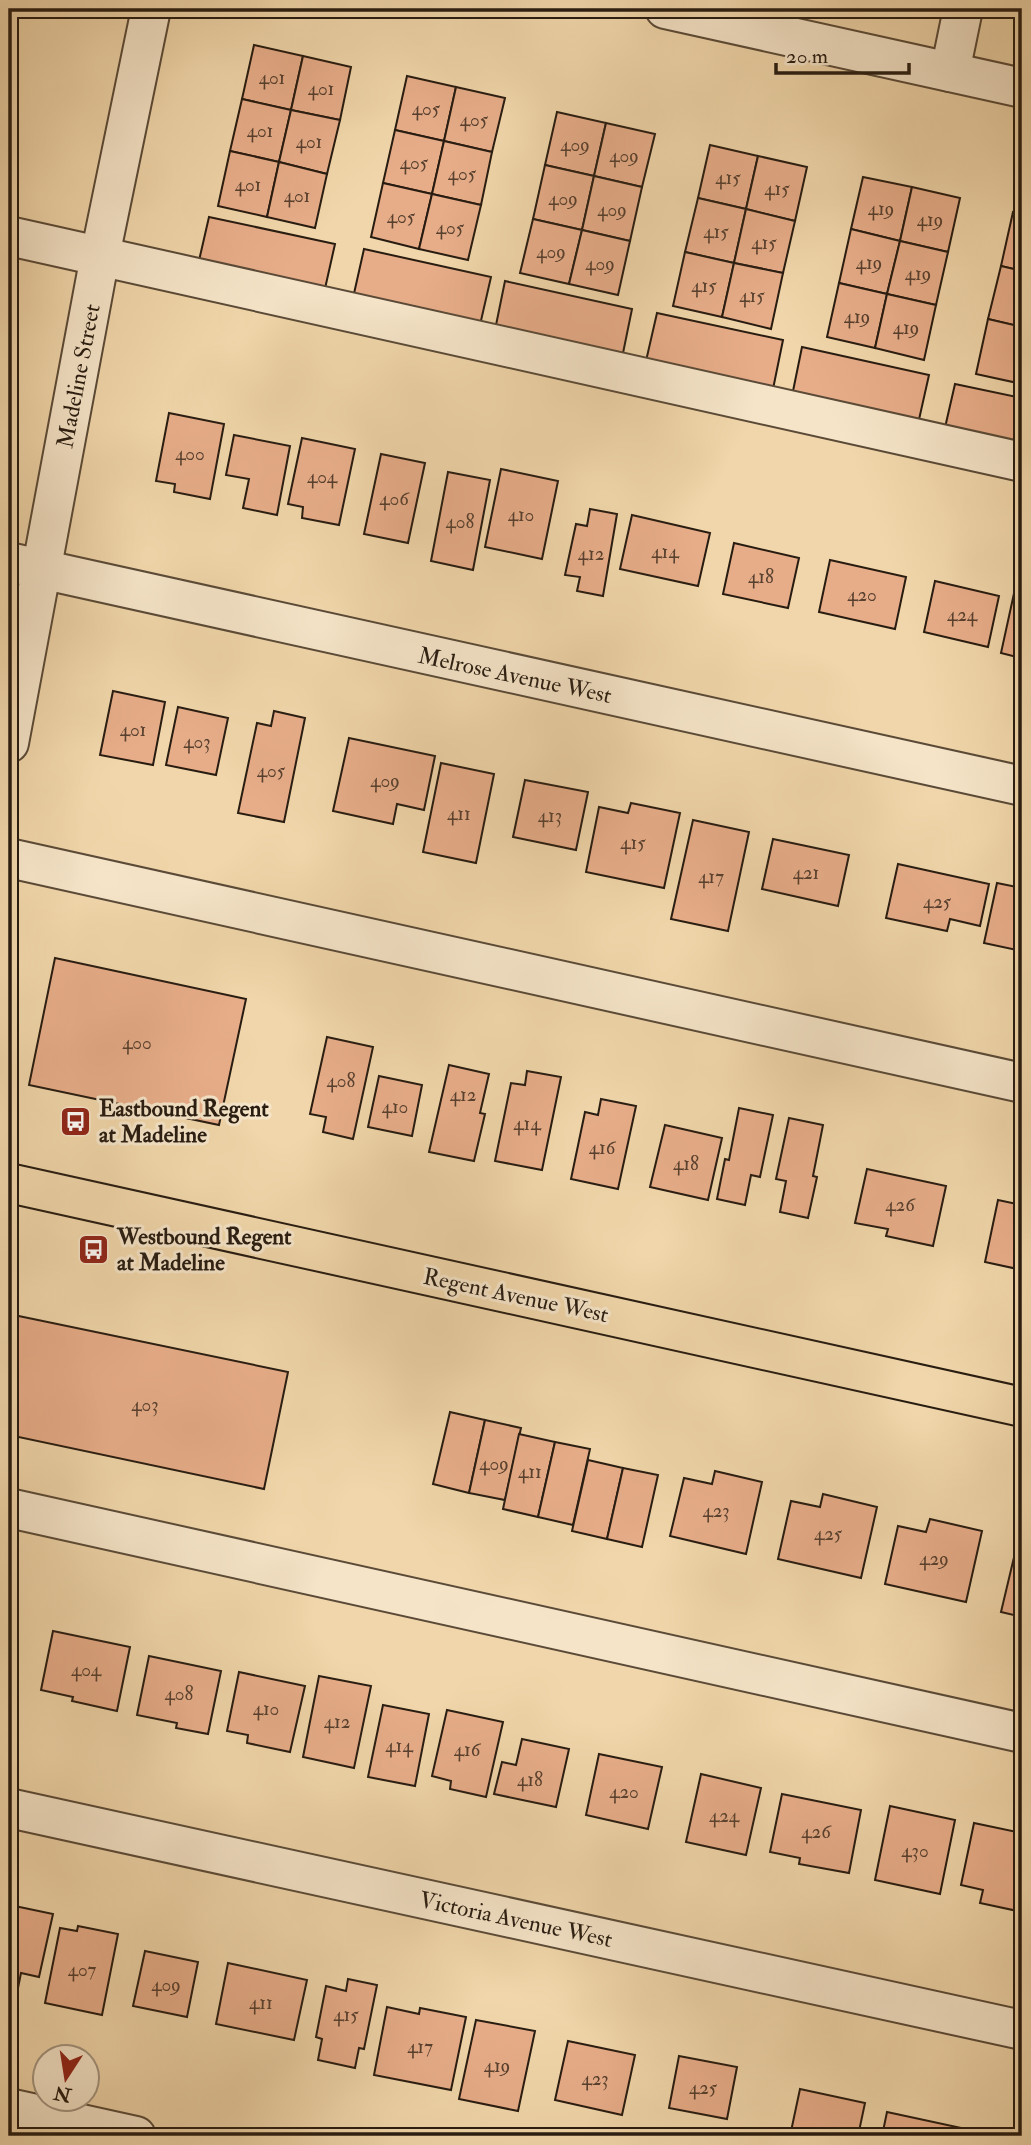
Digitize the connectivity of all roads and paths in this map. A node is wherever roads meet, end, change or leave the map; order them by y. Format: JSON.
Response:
{"nodes":[{"id":1,"x":151,"y":9,"type":"edge"},
{"id":2,"x":665,"y":9,"type":"edge"},
{"id":3,"x":963,"y":9,"type":"edge"},
{"id":4,"x":950,"y":72,"type":"junction"},
{"id":5,"x":1022,"y":88,"type":"edge"},
{"id":6,"x":9,"y":236,"type":"edge"},
{"id":7,"x":100,"y":256,"type":"junction"},
{"id":8,"x":1022,"y":462,"type":"edge"},
{"id":9,"x":25,"y":566,"type":"edge"},
{"id":10,"x":9,"y":743,"type":"edge"},
{"id":11,"x":1022,"y":786,"type":"edge"},
{"id":12,"x":9,"y":858,"type":"edge"},
{"id":13,"x":1022,"y":1083,"type":"edge"},
{"id":14,"x":9,"y":1183,"type":"edge"},
{"id":15,"x":1022,"y":1407,"type":"edge"},
{"id":16,"x":9,"y":1508,"type":"edge"},
{"id":17,"x":1022,"y":1733,"type":"edge"},
{"id":18,"x":9,"y":1808,"type":"edge"},
{"id":19,"x":1022,"y":2030,"type":"edge"},
{"id":20,"x":9,"y":2108,"type":"edge"},
{"id":21,"x":136,"y":2136,"type":"edge"}],
"edges":[{"from":1,"to":7,"type":"street","name":"Madeline Street"},
{"from":2,"to":4,"type":"street"},
{"from":3,"to":4,"type":"street"},
{"from":4,"to":5,"type":"street"},
{"from":6,"to":7,"type":"street"},
{"from":7,"to":8,"type":"street"},
{"from":7,"to":9,"type":"street","name":"Madeline Street"},
{"from":9,"to":10,"type":"street","name":"Madeline Street"},
{"from":9,"to":11,"type":"street","name":"Melrose Avenue West"},
{"from":12,"to":13,"type":"street"},
{"from":14,"to":15,"type":"main road","name":"Regent Avenue West"},
{"from":16,"to":17,"type":"street"},
{"from":18,"to":19,"type":"street","name":"Victoria Avenue West"},
{"from":20,"to":21,"type":"street"}]}
